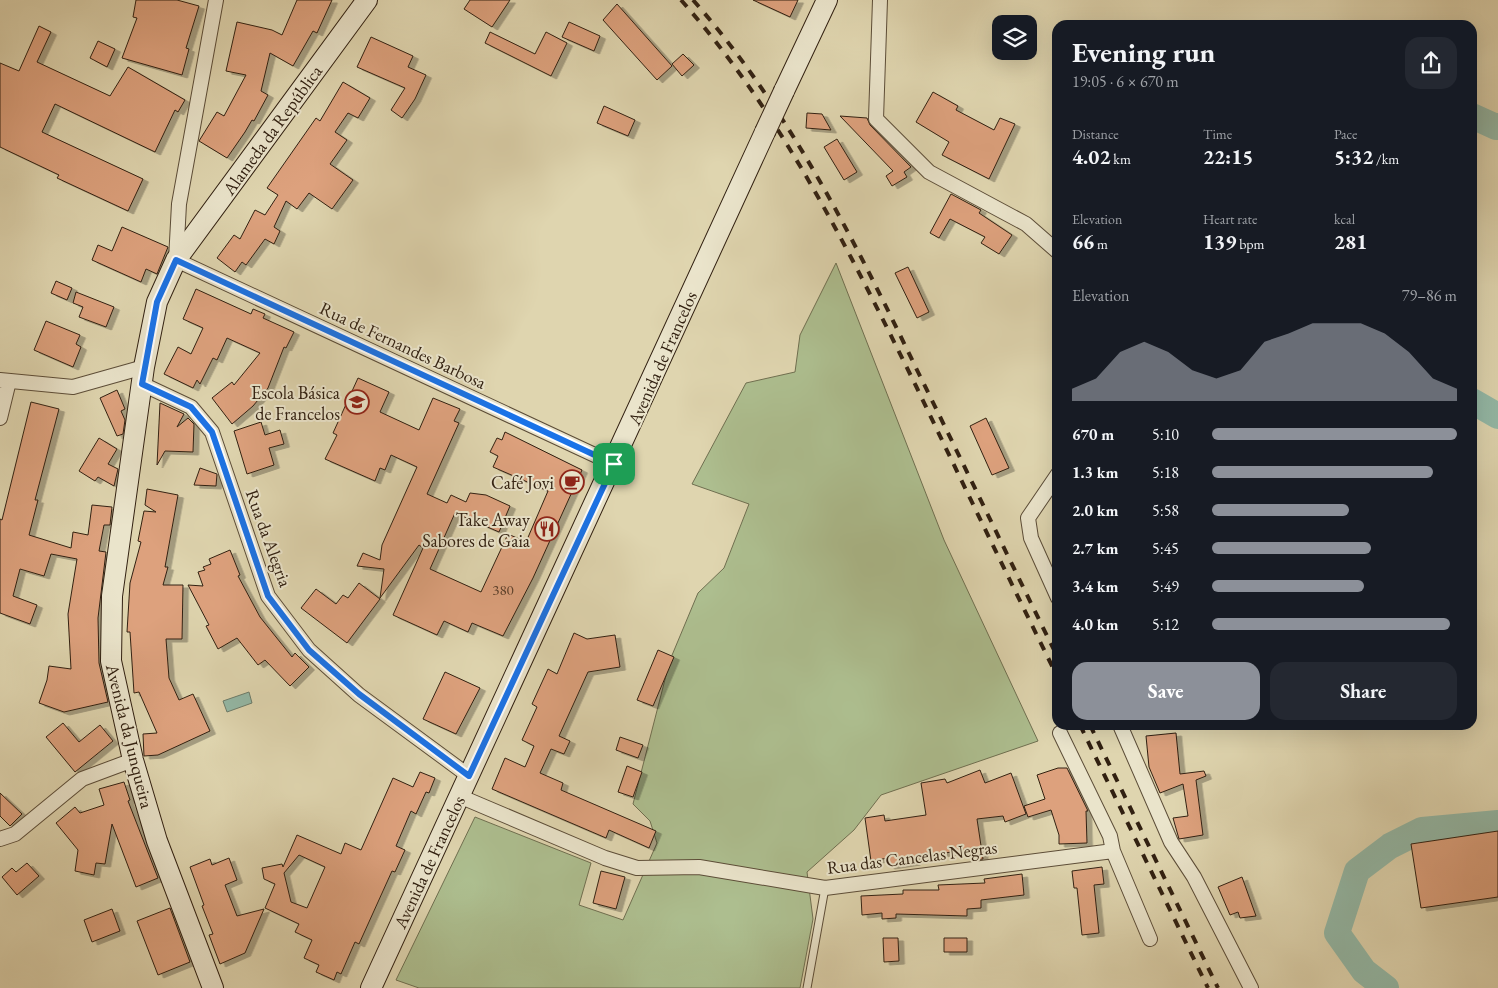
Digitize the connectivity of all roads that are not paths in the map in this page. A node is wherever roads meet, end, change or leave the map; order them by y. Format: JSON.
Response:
{"nodes":[{"id":1,"x":216,"y":0,"type":"edge"},
{"id":2,"x":367,"y":0,"type":"edge"},
{"id":3,"x":827,"y":0,"type":"edge"},
{"id":4,"x":880,"y":0,"type":"edge"},
{"id":5,"x":1052,"y":247,"type":"edge"},
{"id":6,"x":176,"y":260,"type":"junction"},
{"id":7,"x":143,"y":376,"type":"junction"},
{"id":8,"x":4,"y":380,"type":"edge"},
{"id":9,"x":0,"y":418,"type":"edge"},
{"id":10,"x":614,"y":464,"type":"junction"},
{"id":11,"x":1052,"y":483,"type":"edge"},
{"id":12,"x":1052,"y":585,"type":"edge"},
{"id":13,"x":1122,"y":730,"type":"edge"},
{"id":14,"x":1060,"y":733,"type":"dead end"},
{"id":15,"x":133,"y":760,"type":"junction"},
{"id":16,"x":469,"y":776,"type":"junction"},
{"id":17,"x":460,"y":796,"type":"junction"},
{"id":18,"x":0,"y":839,"type":"edge"},
{"id":19,"x":1113,"y":851,"type":"junction"},
{"id":20,"x":825,"y":888,"type":"junction"},
{"id":21,"x":1150,"y":939,"type":"dead end"},
{"id":22,"x":208,"y":985,"type":"edge"},
{"id":23,"x":371,"y":988,"type":"edge"},
{"id":24,"x":807,"y":988,"type":"edge"},
{"id":25,"x":1251,"y":988,"type":"edge"}],
"edges":[{"from":1,"to":6,"type":"street"},
{"from":2,"to":6,"type":"main road","name":"Alameda da República"},
{"from":3,"to":10,"type":"main road","name":"Avenida de Francelos","bridge":true},
{"from":4,"to":5,"type":"street"},
{"from":6,"to":7,"type":"main road","name":"Alameda da República"},
{"from":6,"to":10,"type":"street","name":"Rua de Fernandes Barbosa"},
{"from":7,"to":8,"type":"street"},
{"from":7,"to":15,"type":"main road","name":"Avenida da Junqueira"},
{"from":7,"to":16,"type":"street","name":"Rua da Alegria"},
{"from":8,"to":9,"type":"street"},
{"from":10,"to":16,"type":"main road","name":"Avenida de Francelos"},
{"from":11,"to":12,"type":"street"},
{"from":13,"to":25,"type":"street"},
{"from":14,"to":19,"type":"street"},
{"from":15,"to":18,"type":"street"},
{"from":15,"to":22,"type":"main road","name":"Avenida da Junqueira"},
{"from":16,"to":17,"type":"main road","name":"Avenida de Francelos"},
{"from":17,"to":20,"type":"street","name":"Rua das Cancelas Negras"},
{"from":17,"to":23,"type":"main road","name":"Avenida de Francelos"},
{"from":19,"to":20,"type":"street","name":"Rua das Cancelas Negras"},
{"from":19,"to":21,"type":"street"},
{"from":20,"to":24,"type":"lane"}]}
